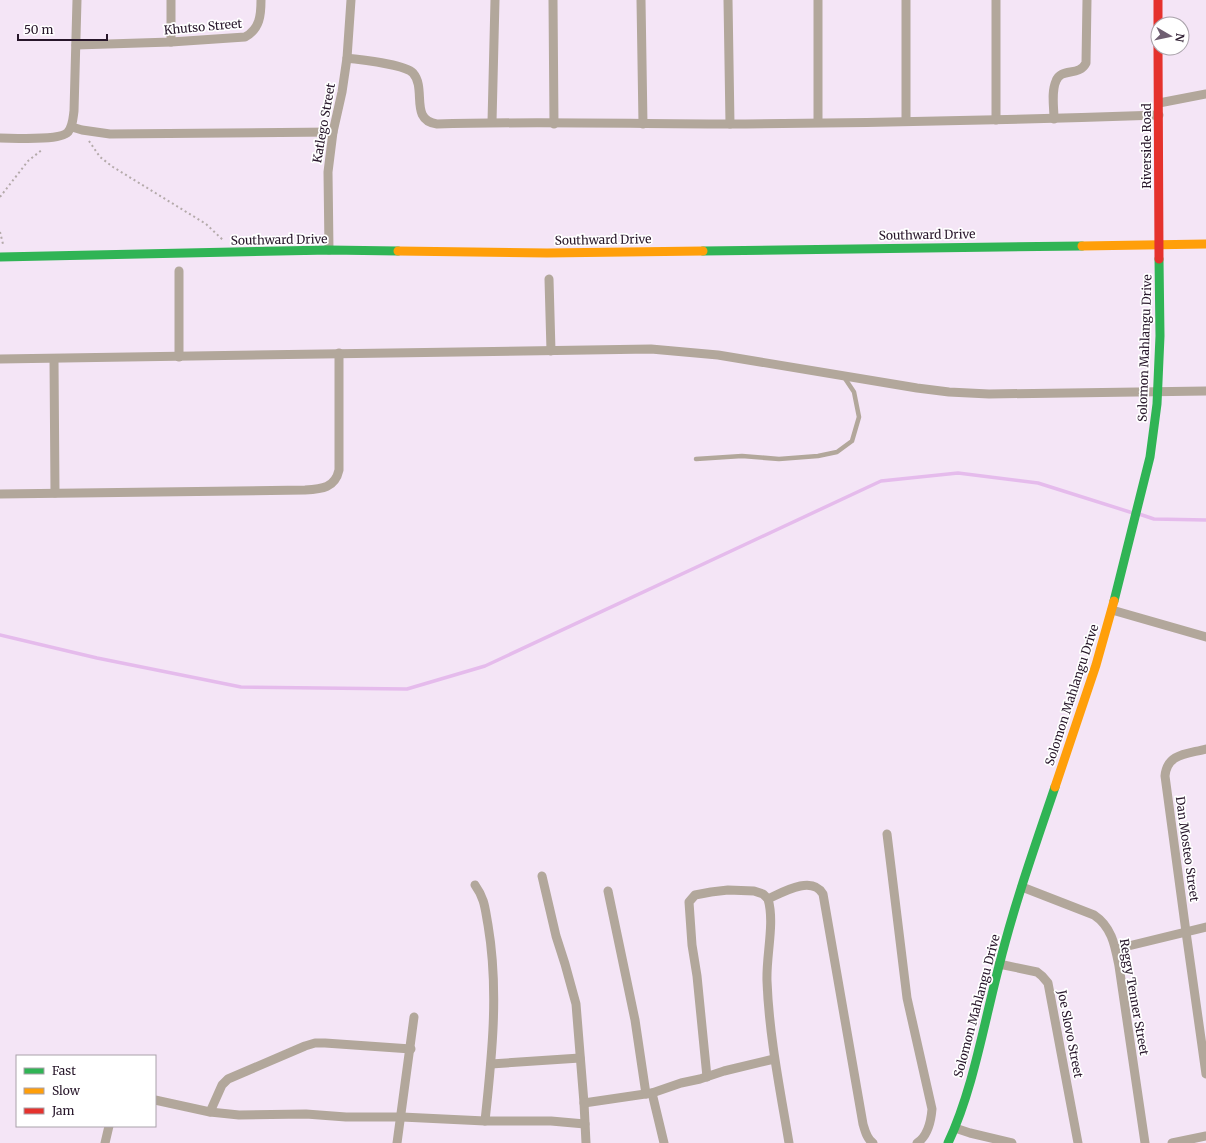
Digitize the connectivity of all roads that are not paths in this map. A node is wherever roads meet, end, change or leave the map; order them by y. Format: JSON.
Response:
{"nodes":[{"id":1,"x":77,"y":0,"type":"edge"},
{"id":2,"x":171,"y":0,"type":"edge"},
{"id":3,"x":261,"y":0,"type":"edge"},
{"id":4,"x":352,"y":0,"type":"edge"},
{"id":5,"x":495,"y":0,"type":"edge"},
{"id":6,"x":553,"y":0,"type":"edge"},
{"id":7,"x":641,"y":0,"type":"edge"},
{"id":8,"x":728,"y":0,"type":"edge"},
{"id":9,"x":818,"y":0,"type":"edge"},
{"id":10,"x":906,"y":0,"type":"edge"},
{"id":11,"x":996,"y":0,"type":"edge"},
{"id":12,"x":1087,"y":0,"type":"edge"},
{"id":13,"x":1158,"y":0,"type":"edge"},
{"id":14,"x":1158,"y":16,"type":"edge"},
{"id":15,"x":170,"y":42,"type":"junction"},
{"id":16,"x":76,"y":45,"type":"junction"},
{"id":17,"x":1158,"y":56,"type":"edge"},
{"id":18,"x":347,"y":58,"type":"junction"},
{"id":19,"x":1206,"y":94,"type":"edge"},
{"id":20,"x":1159,"y":103,"type":"junction"},
{"id":21,"x":1159,"y":115,"type":"junction"},
{"id":22,"x":1054,"y":119,"type":"junction"},
{"id":23,"x":996,"y":120,"type":"junction"},
{"id":24,"x":906,"y":121,"type":"junction"},
{"id":25,"x":492,"y":122,"type":"junction"},
{"id":26,"x":818,"y":122,"type":"junction"},
{"id":27,"x":554,"y":124,"type":"junction"},
{"id":28,"x":643,"y":124,"type":"junction"},
{"id":29,"x":730,"y":124,"type":"junction"},
{"id":30,"x":72,"y":127,"type":"junction"},
{"id":31,"x":333,"y":132,"type":"junction"},
{"id":32,"x":0,"y":138,"type":"edge"},
{"id":33,"x":1159,"y":244,"type":"junction"},
{"id":34,"x":1206,"y":244,"type":"edge"},
{"id":35,"x":329,"y":250,"type":"junction"},
{"id":36,"x":0,"y":257,"type":"edge"},
{"id":37,"x":179,"y":271,"type":"dead end"},
{"id":38,"x":549,"y":279,"type":"dead end"},
{"id":39,"x":551,"y":351,"type":"junction"},
{"id":40,"x":338,"y":353,"type":"junction"},
{"id":41,"x":179,"y":357,"type":"junction"},
{"id":42,"x":0,"y":359,"type":"edge"},
{"id":43,"x":54,"y":359,"type":"junction"},
{"id":44,"x":843,"y":375,"type":"junction"},
{"id":45,"x":1158,"y":391,"type":"junction"},
{"id":46,"x":1206,"y":391,"type":"edge"},
{"id":47,"x":696,"y":459,"type":"dead end"},
{"id":48,"x":55,"y":493,"type":"junction"},
{"id":49,"x":0,"y":494,"type":"edge"},
{"id":50,"x":1112,"y":610,"type":"junction"},
{"id":51,"x":1206,"y":637,"type":"edge"},
{"id":52,"x":1206,"y":749,"type":"edge"},
{"id":53,"x":887,"y":834,"type":"dead end"},
{"id":54,"x":542,"y":876,"type":"dead end"},
{"id":55,"x":475,"y":885,"type":"dead end"},
{"id":56,"x":1022,"y":886,"type":"junction"},
{"id":57,"x":608,"y":891,"type":"dead end"},
{"id":58,"x":768,"y":899,"type":"junction"},
{"id":59,"x":1206,"y":926,"type":"edge"},
{"id":60,"x":1186,"y":932,"type":"junction"},
{"id":61,"x":1116,"y":950,"type":"junction"},
{"id":62,"x":999,"y":964,"type":"junction"},
{"id":63,"x":414,"y":1017,"type":"dead end"},
{"id":64,"x":410,"y":1049,"type":"junction"},
{"id":65,"x":580,"y":1058,"type":"junction"},
{"id":66,"x":774,"y":1059,"type":"junction"},
{"id":67,"x":491,"y":1064,"type":"junction"},
{"id":68,"x":1206,"y":1074,"type":"edge"},
{"id":69,"x":707,"y":1077,"type":"junction"},
{"id":70,"x":649,"y":1094,"type":"junction"},
{"id":71,"x":156,"y":1100,"type":"edge"},
{"id":72,"x":584,"y":1104,"type":"junction"},
{"id":73,"x":210,"y":1112,"type":"junction"},
{"id":74,"x":402,"y":1117,"type":"junction"},
{"id":75,"x":485,"y":1121,"type":"junction"},
{"id":76,"x":585,"y":1124,"type":"junction"},
{"id":77,"x":109,"y":1127,"type":"edge"},
{"id":78,"x":955,"y":1128,"type":"junction"},
{"id":79,"x":1206,"y":1136,"type":"edge"},
{"id":80,"x":105,"y":1143,"type":"edge"},
{"id":81,"x":397,"y":1143,"type":"edge"},
{"id":82,"x":586,"y":1143,"type":"edge"},
{"id":83,"x":664,"y":1143,"type":"edge"},
{"id":84,"x":789,"y":1143,"type":"edge"},
{"id":85,"x":873,"y":1143,"type":"edge"},
{"id":86,"x":917,"y":1143,"type":"edge"},
{"id":87,"x":948,"y":1143,"type":"edge"},
{"id":88,"x":1012,"y":1143,"type":"edge"},
{"id":89,"x":1078,"y":1143,"type":"edge"},
{"id":90,"x":1145,"y":1143,"type":"edge"},
{"id":91,"x":1172,"y":1143,"type":"edge"}],
"edges":[{"from":1,"to":16,"type":"street"},
{"from":2,"to":15,"type":"street"},
{"from":3,"to":15,"type":"street","name":"Khutso Street"},
{"from":4,"to":18,"type":"street","name":"Katlego Street"},
{"from":5,"to":25,"type":"street"},
{"from":6,"to":27,"type":"street"},
{"from":7,"to":28,"type":"street"},
{"from":8,"to":29,"type":"street"},
{"from":9,"to":26,"type":"street"},
{"from":10,"to":24,"type":"street"},
{"from":11,"to":23,"type":"street"},
{"from":12,"to":22,"type":"street"},
{"from":13,"to":14,"type":"main road","name":"Riverside Road"},
{"from":15,"to":16,"type":"street","name":"Khutso Street"},
{"from":16,"to":30,"type":"street"},
{"from":17,"to":20,"type":"main road","name":"Riverside Road"},
{"from":18,"to":25,"type":"street"},
{"from":18,"to":31,"type":"street","name":"Katlego Street"},
{"from":19,"to":20,"type":"street"},
{"from":20,"to":21,"type":"main road","name":"Riverside Road"},
{"from":21,"to":22,"type":"street"},
{"from":21,"to":33,"type":"main road","name":"Riverside Road"},
{"from":22,"to":23,"type":"street"},
{"from":23,"to":24,"type":"street"},
{"from":24,"to":26,"type":"street"},
{"from":25,"to":27,"type":"street"},
{"from":26,"to":29,"type":"street"},
{"from":27,"to":28,"type":"street"},
{"from":28,"to":29,"type":"street"},
{"from":30,"to":31,"type":"street"},
{"from":30,"to":32,"type":"street"},
{"from":31,"to":35,"type":"street","name":"Katlego Street"},
{"from":33,"to":34,"type":"main road","name":"Southward Drive"},
{"from":33,"to":35,"type":"main road","name":"Southward Drive"},
{"from":33,"to":45,"type":"main road","name":"Solomon Mahlangu Drive"},
{"from":35,"to":36,"type":"main road","name":"Southward Drive"},
{"from":37,"to":41,"type":"street"},
{"from":38,"to":39,"type":"street"},
{"from":39,"to":40,"type":"street"},
{"from":39,"to":44,"type":"street"},
{"from":40,"to":41,"type":"street"},
{"from":40,"to":48,"type":"street"},
{"from":41,"to":43,"type":"street"},
{"from":42,"to":43,"type":"street"},
{"from":43,"to":48,"type":"street"},
{"from":44,"to":45,"type":"street"},
{"from":44,"to":47,"type":"lane"},
{"from":45,"to":46,"type":"street"},
{"from":45,"to":50,"type":"main road","name":"Solomon Mahlangu Drive"},
{"from":48,"to":49,"type":"street"},
{"from":50,"to":51,"type":"street"},
{"from":50,"to":56,"type":"main road","name":"Solomon Mahlangu Drive"},
{"from":52,"to":60,"type":"street","name":"Dan Mosteo Street"},
{"from":53,"to":86,"type":"street"},
{"from":54,"to":65,"type":"street"},
{"from":55,"to":67,"type":"street"},
{"from":56,"to":61,"type":"street","name":"Reggy Tenner Street"},
{"from":56,"to":62,"type":"main road","name":"Solomon Mahlangu Drive"},
{"from":57,"to":70,"type":"street"},
{"from":58,"to":66,"type":"street"},
{"from":58,"to":69,"type":"street"},
{"from":58,"to":85,"type":"street"},
{"from":59,"to":60,"type":"street"},
{"from":60,"to":61,"type":"street"},
{"from":60,"to":68,"type":"street","name":"Dan Mosteo Street"},
{"from":61,"to":90,"type":"street","name":"Reggy Tenner Street"},
{"from":62,"to":78,"type":"main road","name":"Solomon Mahlangu Drive"},
{"from":62,"to":89,"type":"street","name":"Joe Slovo Street"},
{"from":63,"to":64,"type":"street"},
{"from":64,"to":73,"type":"street"},
{"from":64,"to":74,"type":"street"},
{"from":65,"to":67,"type":"street"},
{"from":65,"to":72,"type":"street"},
{"from":66,"to":69,"type":"street"},
{"from":66,"to":84,"type":"street"},
{"from":67,"to":75,"type":"street"},
{"from":69,"to":70,"type":"street"},
{"from":70,"to":72,"type":"street"},
{"from":70,"to":83,"type":"street"},
{"from":71,"to":73,"type":"street"},
{"from":72,"to":76,"type":"street"},
{"from":73,"to":74,"type":"street"},
{"from":74,"to":75,"type":"street"},
{"from":74,"to":81,"type":"street"},
{"from":75,"to":76,"type":"street"},
{"from":76,"to":82,"type":"street"},
{"from":77,"to":80,"type":"street"},
{"from":78,"to":87,"type":"main road","name":"Solomon Mahlangu Drive"},
{"from":78,"to":88,"type":"street"},
{"from":79,"to":91,"type":"street"}]}
